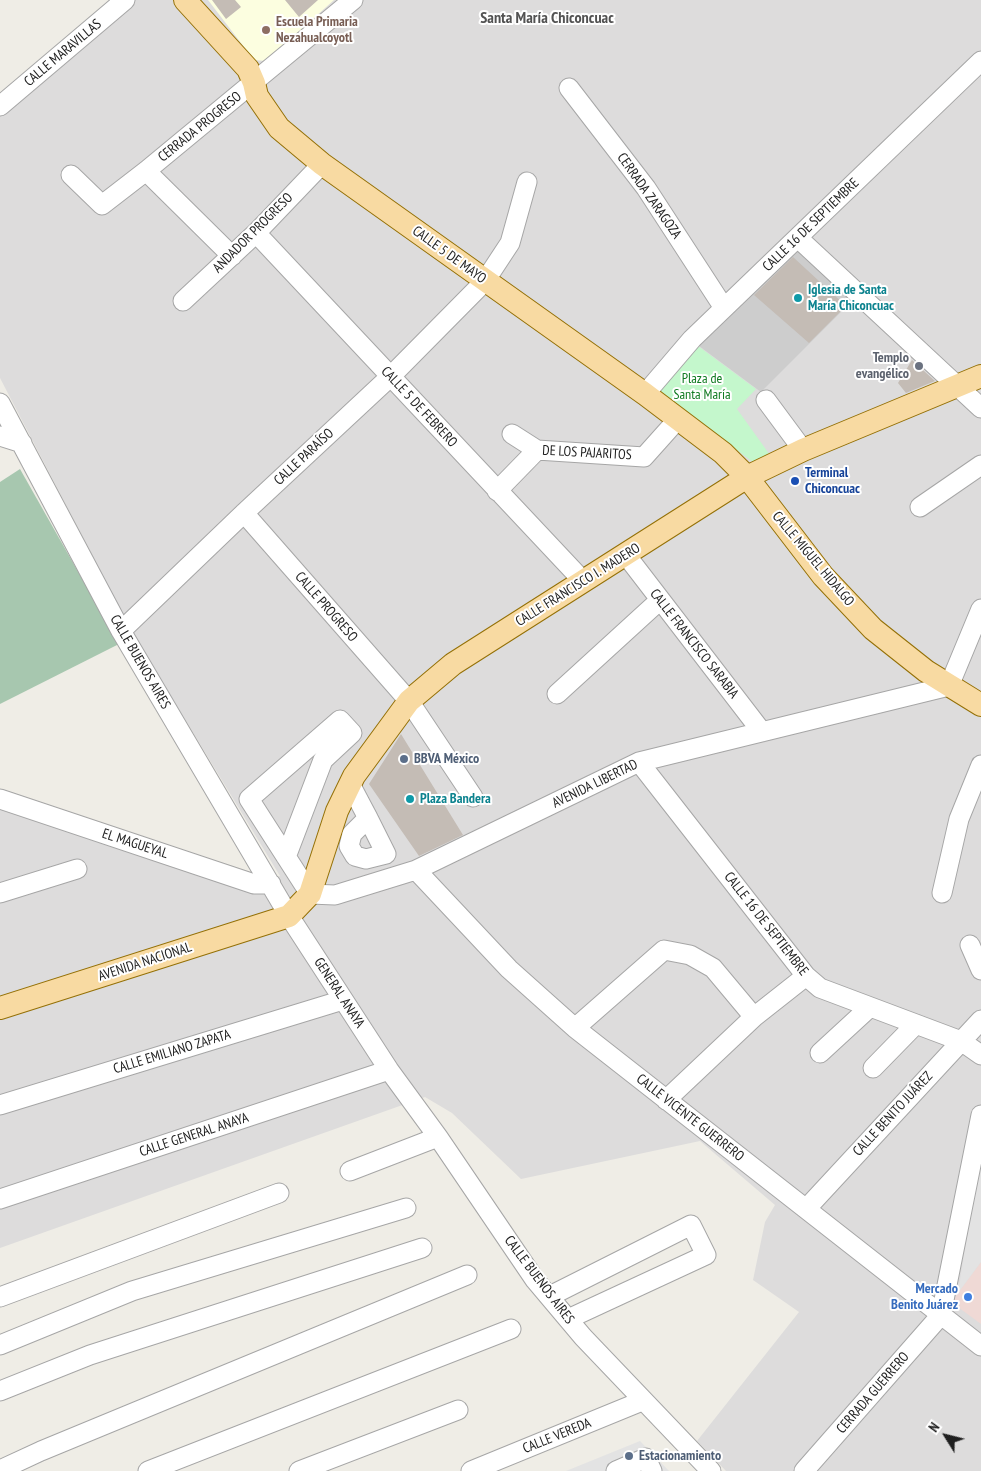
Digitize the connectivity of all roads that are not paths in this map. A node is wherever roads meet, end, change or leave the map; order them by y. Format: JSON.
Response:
{"nodes":[{"id":1,"x":125,"y":0,"type":"edge"},
{"id":2,"x":353,"y":0,"type":"edge"},
{"id":3,"x":184,"y":1,"type":"edge"},
{"id":4,"x":981,"y":61,"type":"edge"},
{"id":5,"x":254,"y":83,"type":"junction"},
{"id":6,"x":569,"y":88,"type":"dead end"},
{"id":7,"x":0,"y":106,"type":"edge"},
{"id":8,"x":322,"y":164,"type":"junction"},
{"id":9,"x":146,"y":171,"type":"junction"},
{"id":10,"x":71,"y":175,"type":"dead end"},
{"id":11,"x":527,"y":182,"type":"dead end"},
{"id":12,"x":256,"y":233,"type":"junction"},
{"id":13,"x":798,"y":238,"type":"junction"},
{"id":14,"x":232,"y":256,"type":"junction"},
{"id":15,"x":486,"y":281,"type":"junction"},
{"id":16,"x":183,"y":301,"type":"dead end"},
{"id":17,"x":724,"y":308,"type":"junction"},
{"id":18,"x":391,"y":376,"type":"junction"},
{"id":19,"x":981,"y":376,"type":"edge"},
{"id":20,"x":958,"y":386,"type":"junction"},
{"id":21,"x":645,"y":394,"type":"junction"},
{"id":22,"x":766,"y":400,"type":"dead end"},
{"id":23,"x":0,"y":402,"type":"edge"},
{"id":24,"x":981,"y":408,"type":"edge"},
{"id":25,"x":678,"y":419,"type":"junction"},
{"id":26,"x":512,"y":434,"type":"dead end"},
{"id":27,"x":0,"y":436,"type":"edge"},
{"id":28,"x":22,"y":444,"type":"junction"},
{"id":29,"x":536,"y":450,"type":"junction"},
{"id":30,"x":803,"y":450,"type":"junction"},
{"id":31,"x":981,"y":465,"type":"edge"},
{"id":32,"x":747,"y":477,"type":"junction"},
{"id":33,"x":498,"y":491,"type":"junction"},
{"id":34,"x":920,"y":507,"type":"dead end"},
{"id":35,"x":244,"y":512,"type":"junction"},
{"id":36,"x":626,"y":555,"type":"junction"},
{"id":37,"x":583,"y":581,"type":"junction"},
{"id":38,"x":660,"y":600,"type":"junction"},
{"id":39,"x":981,"y":609,"type":"edge"},
{"id":40,"x":121,"y":631,"type":"junction"},
{"id":41,"x":949,"y":686,"type":"junction"},
{"id":42,"x":557,"y":694,"type":"dead end"},
{"id":43,"x":409,"y":701,"type":"junction"},
{"id":44,"x":981,"y":705,"type":"edge"},
{"id":45,"x":762,"y":732,"type":"junction"},
{"id":46,"x":639,"y":762,"type":"junction"},
{"id":47,"x":981,"y":765,"type":"edge"},
{"id":48,"x":350,"y":784,"type":"junction"},
{"id":49,"x":473,"y":797,"type":"dead end"},
{"id":50,"x":0,"y":799,"type":"edge"},
{"id":51,"x":368,"y":818,"type":"dead end"},
{"id":52,"x":286,"y":857,"type":"junction"},
{"id":53,"x":77,"y":869,"type":"dead end"},
{"id":54,"x":416,"y":870,"type":"junction"},
{"id":55,"x":270,"y":884,"type":"junction"},
{"id":56,"x":0,"y":893,"type":"edge"},
{"id":57,"x":942,"y":893,"type":"dead end"},
{"id":58,"x":310,"y":894,"type":"junction"},
{"id":59,"x":289,"y":916,"type":"junction"},
{"id":60,"x":970,"y":945,"type":"dead end"},
{"id":61,"x":981,"y":970,"type":"edge"},
{"id":62,"x":806,"y":976,"type":"junction"},
{"id":63,"x":343,"y":1000,"type":"junction"},
{"id":64,"x":870,"y":1007,"type":"junction"},
{"id":65,"x":0,"y":1008,"type":"edge"},
{"id":66,"x":754,"y":1017,"type":"junction"},
{"id":67,"x":981,"y":1020,"type":"edge"},
{"id":68,"x":916,"y":1024,"type":"junction"},
{"id":69,"x":575,"y":1028,"type":"junction"},
{"id":70,"x":961,"y":1041,"type":"junction"},
{"id":71,"x":820,"y":1053,"type":"dead end"},
{"id":72,"x":981,"y":1055,"type":"edge"},
{"id":73,"x":873,"y":1068,"type":"dead end"},
{"id":74,"x":388,"y":1070,"type":"junction"},
{"id":75,"x":666,"y":1100,"type":"junction"},
{"id":76,"x":0,"y":1105,"type":"edge"},
{"id":77,"x":981,"y":1115,"type":"edge"},
{"id":78,"x":438,"y":1136,"type":"junction"},
{"id":79,"x":350,"y":1171,"type":"dead end"},
{"id":80,"x":279,"y":1193,"type":"dead end"},
{"id":81,"x":0,"y":1200,"type":"edge"},
{"id":82,"x":406,"y":1208,"type":"dead end"},
{"id":83,"x":806,"y":1209,"type":"junction"},
{"id":84,"x":422,"y":1248,"type":"dead end"},
{"id":85,"x":467,"y":1275,"type":"dead end"},
{"id":86,"x":550,"y":1296,"type":"junction"},
{"id":87,"x":0,"y":1297,"type":"edge"},
{"id":88,"x":941,"y":1315,"type":"junction"},
{"id":89,"x":568,"y":1319,"type":"junction"},
{"id":90,"x":511,"y":1329,"type":"dead end"},
{"id":91,"x":0,"y":1345,"type":"edge"},
{"id":92,"x":981,"y":1346,"type":"edge"},
{"id":93,"x":0,"y":1391,"type":"edge"},
{"id":94,"x":642,"y":1401,"type":"junction"},
{"id":95,"x":458,"y":1410,"type":"dead end"},
{"id":96,"x":0,"y":1470,"type":"edge"},
{"id":97,"x":148,"y":1471,"type":"edge"},
{"id":98,"x":299,"y":1471,"type":"edge"},
{"id":99,"x":472,"y":1471,"type":"edge"},
{"id":100,"x":616,"y":1471,"type":"edge"},
{"id":101,"x":652,"y":1471,"type":"edge"},
{"id":102,"x":712,"y":1471,"type":"edge"},
{"id":103,"x":804,"y":1471,"type":"edge"}],
"edges":[{"from":1,"to":7,"type":"street","name":"CALLE MARAVILLAS"},
{"from":2,"to":5,"type":"street","name":"CERRADA PROGRESO"},
{"from":3,"to":5,"type":"main road","name":"CALLE 5 DE MAYO"},
{"from":4,"to":13,"type":"street","name":"CALLE 16 DE SEPTIEMBRE"},
{"from":5,"to":8,"type":"main road","name":"CALLE 5 DE MAYO"},
{"from":5,"to":9,"type":"street","name":"CERRADA PROGRESO"},
{"from":6,"to":17,"type":"street","name":"CERRADA ZARAGOZA"},
{"from":8,"to":12,"type":"street","name":"ANDADOR PROGRESO"},
{"from":8,"to":15,"type":"main road","name":"CALLE 5 DE MAYO"},
{"from":9,"to":10,"type":"street","name":"CERRADA PROGRESO"},
{"from":9,"to":14,"type":"street"},
{"from":11,"to":15,"type":"street","name":"CALLE PARAÍSO"},
{"from":12,"to":14,"type":"street","name":"ANDADOR PROGRESO"},
{"from":12,"to":18,"type":"street","name":"CALLE 5 DE FEBRERO"},
{"from":13,"to":17,"type":"street","name":"CALLE 16 DE SEPTIEMBRE"},
{"from":13,"to":20,"type":"street"},
{"from":14,"to":16,"type":"street","name":"ANDADOR PROGRESO"},
{"from":15,"to":18,"type":"street","name":"CALLE PARAÍSO"},
{"from":15,"to":21,"type":"main road","name":"CALLE 5 DE MAYO"},
{"from":17,"to":21,"type":"street","name":"CALLE 16 DE SEPTIEMBRE"},
{"from":18,"to":33,"type":"street","name":"CALLE 5 DE FEBRERO"},
{"from":18,"to":35,"type":"street","name":"CALLE PARAÍSO"},
{"from":19,"to":20,"type":"main road","name":"CALLE FRANCISCO I. MADERO"},
{"from":20,"to":24,"type":"street"},
{"from":20,"to":30,"type":"main road","name":"CALLE FRANCISCO I. MADERO"},
{"from":21,"to":25,"type":"main road","name":"CALLE 5 DE MAYO"},
{"from":22,"to":30,"type":"street"},
{"from":23,"to":28,"type":"street","name":"CALLE BUENOS AIRES"},
{"from":25,"to":29,"type":"street","name":"DE LOS PAJARITOS"},
{"from":25,"to":32,"type":"main road","name":"CALLE 5 DE MAYO"},
{"from":26,"to":29,"type":"street"},
{"from":27,"to":28,"type":"street"},
{"from":28,"to":40,"type":"street","name":"CALLE BUENOS AIRES"},
{"from":29,"to":33,"type":"street","name":"DE LOS PAJARITOS"},
{"from":30,"to":32,"type":"main road","name":"CALLE FRANCISCO I. MADERO"},
{"from":31,"to":34,"type":"street"},
{"from":32,"to":36,"type":"main road","name":"CALLE FRANCISCO I. MADERO"},
{"from":32,"to":41,"type":"main road","name":"CALLE MIGUEL HIDALGO"},
{"from":33,"to":37,"type":"street","name":"CALLE 5 DE FEBRERO"},
{"from":35,"to":40,"type":"street","name":"CALLE PARAÍSO"},
{"from":35,"to":43,"type":"street","name":"CALLE PROGRESO"},
{"from":36,"to":37,"type":"main road","name":"CALLE FRANCISCO I. MADERO"},
{"from":36,"to":38,"type":"street","name":"CALLE FRANCISCO SARABIA"},
{"from":37,"to":43,"type":"main road","name":"CALLE FRANCISCO I. MADERO"},
{"from":38,"to":42,"type":"street"},
{"from":38,"to":45,"type":"street","name":"CALLE FRANCISCO SARABIA"},
{"from":39,"to":41,"type":"street"},
{"from":40,"to":55,"type":"street","name":"CALLE BUENOS AIRES"},
{"from":41,"to":44,"type":"main road","name":"CALLE MIGUEL HIDALGO"},
{"from":41,"to":45,"type":"street","name":"AVENIDA LIBERTAD"},
{"from":43,"to":48,"type":"main road","name":"CALLE FRANCISCO I. MADERO"},
{"from":43,"to":49,"type":"street","name":"CALLE PROGRESO"},
{"from":45,"to":46,"type":"street","name":"AVENIDA LIBERTAD"},
{"from":46,"to":54,"type":"street","name":"AVENIDA LIBERTAD"},
{"from":46,"to":62,"type":"street","name":"CALLE 16 DE SEPTIEMBRE"},
{"from":47,"to":57,"type":"street"},
{"from":48,"to":51,"type":"street"},
{"from":48,"to":58,"type":"main road","name":"CALLE FRANCISCO I. MADERO"},
{"from":50,"to":55,"type":"street","name":"EL MAGUEYAL"},
{"from":52,"to":52,"type":"street"},
{"from":52,"to":58,"type":"street"},
{"from":53,"to":56,"type":"street"},
{"from":54,"to":58,"type":"street","name":"AVENIDA LIBERTAD"},
{"from":54,"to":69,"type":"street","name":"CALLE VICENTE GUERRERO"},
{"from":55,"to":59,"type":"street","name":"CALLE BUENOS AIRES"},
{"from":58,"to":59,"type":"main road","name":"CALLE FRANCISCO I. MADERO"},
{"from":59,"to":63,"type":"street","name":"GENERAL ANAYA"},
{"from":59,"to":65,"type":"main road","name":"AVENIDA NACIONAL"},
{"from":60,"to":61,"type":"street"},
{"from":62,"to":64,"type":"street","name":"CALLE 16 DE SEPTIEMBRE"},
{"from":62,"to":66,"type":"street"},
{"from":63,"to":74,"type":"street","name":"GENERAL ANAYA"},
{"from":63,"to":76,"type":"street","name":"CALLE EMILIANO ZAPATA"},
{"from":64,"to":68,"type":"street","name":"CALLE 16 DE SEPTIEMBRE"},
{"from":64,"to":71,"type":"street"},
{"from":66,"to":69,"type":"street"},
{"from":66,"to":75,"type":"street"},
{"from":67,"to":70,"type":"street","name":"CALLE BENITO JUÁREZ"},
{"from":68,"to":70,"type":"street","name":"CALLE 16 DE SEPTIEMBRE"},
{"from":68,"to":73,"type":"street"},
{"from":69,"to":75,"type":"street","name":"CALLE VICENTE GUERRERO"},
{"from":70,"to":72,"type":"street","name":"CALLE 16 DE SEPTIEMBRE"},
{"from":70,"to":83,"type":"street","name":"CALLE BENITO JUÁREZ"},
{"from":74,"to":78,"type":"street","name":"CALLE BUENOS AIRES"},
{"from":74,"to":81,"type":"street","name":"CALLE GENERAL ANAYA"},
{"from":75,"to":83,"type":"street","name":"CALLE VICENTE GUERRERO"},
{"from":77,"to":88,"type":"street"},
{"from":78,"to":79,"type":"street"},
{"from":78,"to":86,"type":"street","name":"CALLE BUENOS AIRES"},
{"from":80,"to":87,"type":"street"},
{"from":82,"to":91,"type":"street"},
{"from":83,"to":88,"type":"street","name":"CALLE VICENTE GUERRERO"},
{"from":84,"to":93,"type":"street"},
{"from":85,"to":96,"type":"street"},
{"from":86,"to":89,"type":"street","name":"CALLE BUENOS AIRES"},
{"from":86,"to":89,"type":"street"},
{"from":88,"to":92,"type":"street","name":"CALLE VICENTE GUERRERO"},
{"from":88,"to":103,"type":"street","name":"CERRADA GUERRERO"},
{"from":89,"to":94,"type":"street","name":"CALLE BUENOS AIRES"},
{"from":90,"to":97,"type":"street"},
{"from":94,"to":99,"type":"street","name":"CALLE VEREDA"},
{"from":94,"to":102,"type":"street","name":"CALLE BUENOS AIRES"},
{"from":95,"to":98,"type":"street"},
{"from":100,"to":101,"type":"street"}]}
